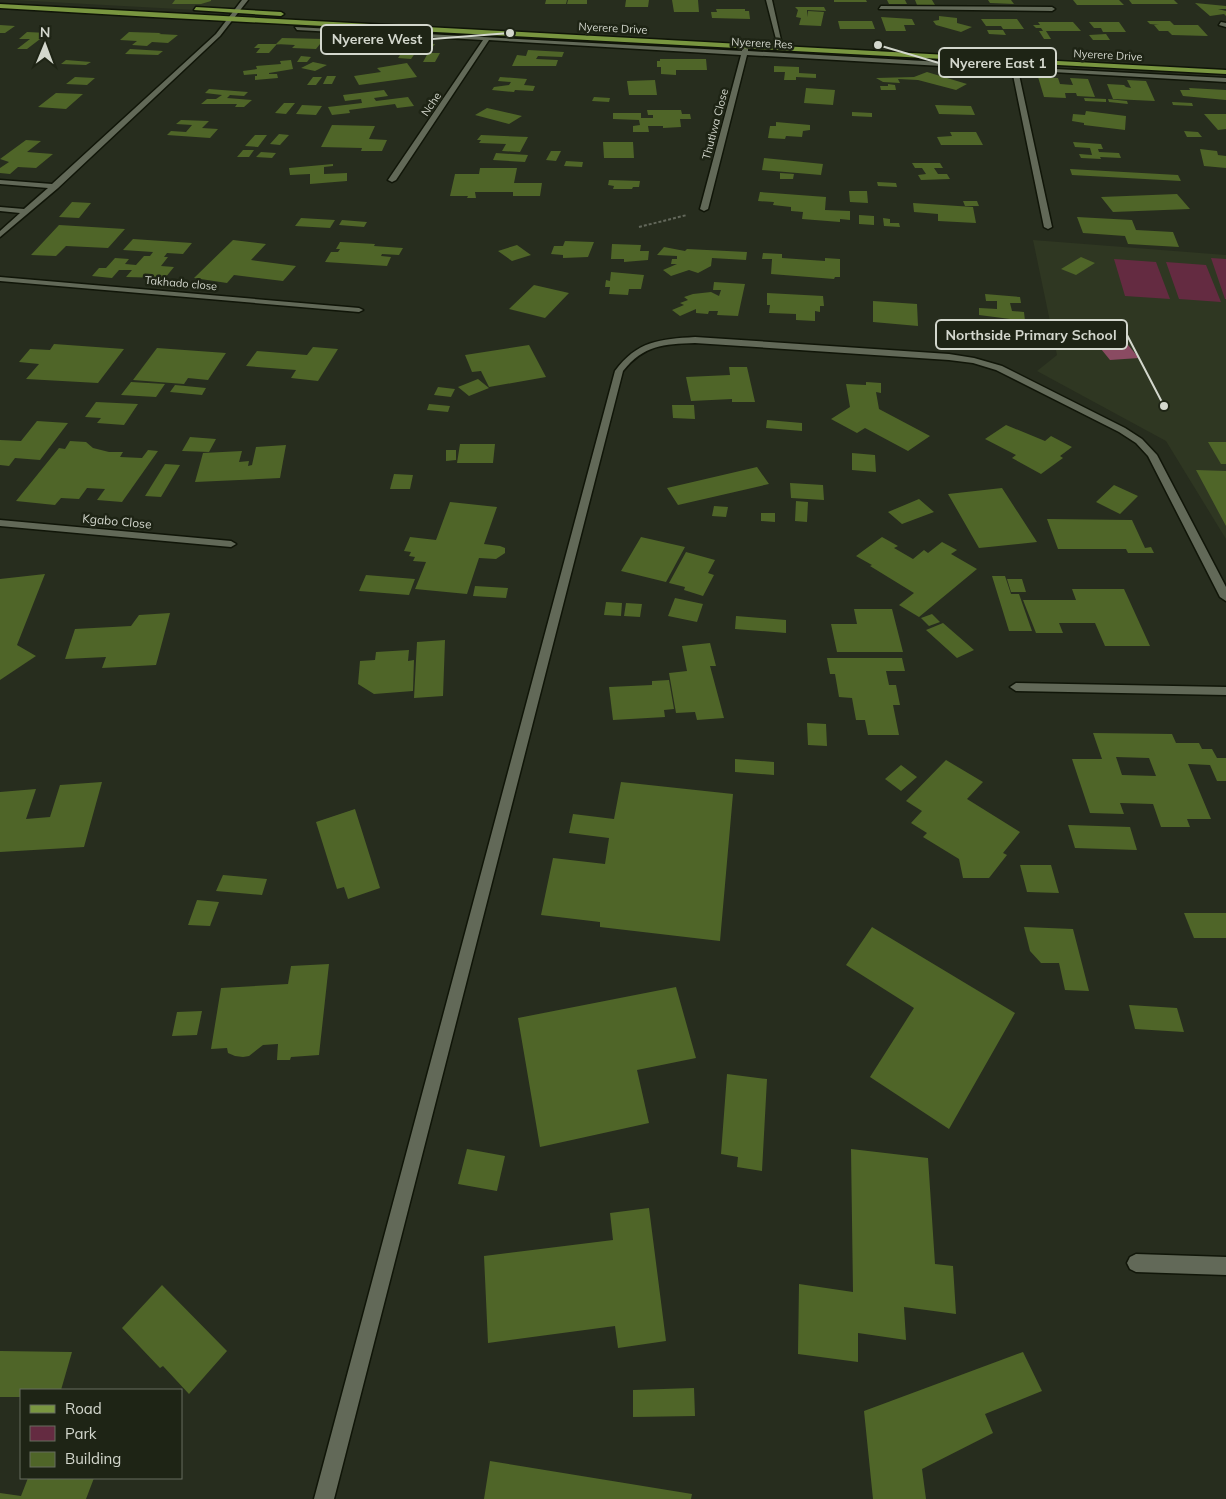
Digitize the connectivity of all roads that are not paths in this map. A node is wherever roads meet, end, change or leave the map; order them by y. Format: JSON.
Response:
{"nodes":[{"id":1,"x":1,"y":0,"type":"edge"},
{"id":2,"x":244,"y":0,"type":"edge"},
{"id":3,"x":770,"y":0,"type":"edge"},
{"id":4,"x":963,"y":0,"type":"edge"},
{"id":5,"x":90,"y":4,"type":"dead end"},
{"id":6,"x":0,"y":6,"type":"edge"},
{"id":7,"x":881,"y":8,"type":"dead end"},
{"id":8,"x":188,"y":9,"type":"dead end"},
{"id":9,"x":967,"y":9,"type":"junction"},
{"id":10,"x":1052,"y":9,"type":"dead end"},
{"id":11,"x":237,"y":12,"type":"junction"},
{"id":12,"x":286,"y":14,"type":"dead end"},
{"id":13,"x":230,"y":20,"type":"junction"},
{"id":14,"x":297,"y":28,"type":"dead end"},
{"id":15,"x":487,"y":39,"type":"junction"},
{"id":16,"x":769,"y":39,"type":"dead end"},
{"id":17,"x":779,"y":40,"type":"junction"},
{"id":18,"x":788,"y":40,"type":"dead end"},
{"id":19,"x":745,"y":49,"type":"junction"},
{"id":20,"x":992,"y":52,"type":"dead end"},
{"id":21,"x":1021,"y":53,"type":"dead end"},
{"id":22,"x":1012,"y":56,"type":"junction"},
{"id":23,"x":1014,"y":68,"type":"junction"},
{"id":24,"x":1226,"y":72,"type":"edge"},
{"id":25,"x":1226,"y":80,"type":"edge"},
{"id":26,"x":392,"y":180,"type":"dead end"},
{"id":27,"x":0,"y":182,"type":"edge"},
{"id":28,"x":55,"y":186,"type":"junction"},
{"id":29,"x":0,"y":209,"type":"edge"},
{"id":30,"x":704,"y":209,"type":"road end"},
{"id":31,"x":27,"y":211,"type":"junction"},
{"id":32,"x":1048,"y":227,"type":"dead end"},
{"id":33,"x":0,"y":235,"type":"edge"},
{"id":34,"x":0,"y":279,"type":"edge"},
{"id":35,"x":359,"y":310,"type":"dead end"},
{"id":36,"x":0,"y":523,"type":"edge"},
{"id":37,"x":231,"y":544,"type":"dead end"},
{"id":38,"x":1226,"y":597,"type":"edge"},
{"id":39,"x":1016,"y":687,"type":"dead end"},
{"id":40,"x":1226,"y":691,"type":"edge"},
{"id":41,"x":1136,"y":1263,"type":"dead end"},
{"id":42,"x":1226,"y":1266,"type":"edge"},
{"id":43,"x":324,"y":1499,"type":"edge"}],
"edges":[{"from":1,"to":5,"type":"main road"},
{"from":2,"to":11,"type":"street"},
{"from":3,"to":17,"type":"street"},
{"from":4,"to":9,"type":"street"},
{"from":6,"to":13,"type":"main road","name":"Nyerere Drive"},
{"from":7,"to":9,"type":"street"},
{"from":8,"to":11,"type":"main road"},
{"from":9,"to":10,"type":"street"},
{"from":11,"to":12,"type":"main road"},
{"from":11,"to":13,"type":"street"},
{"from":13,"to":19,"type":"main road","name":"Nyerere Drive"},
{"from":13,"to":28,"type":"street"},
{"from":14,"to":15,"type":"street","name":"Nyerere Res"},
{"from":15,"to":19,"type":"street","name":"Nyerere Res"},
{"from":15,"to":26,"type":"street","name":"Nche"},
{"from":16,"to":17,"type":"main road"},
{"from":17,"to":18,"type":"main road"},
{"from":19,"to":22,"type":"main road","name":"Nyerere Drive"},
{"from":19,"to":23,"type":"street","name":"Nyerere Res"},
{"from":19,"to":30,"type":"street","name":"Thutlwa Close"},
{"from":20,"to":22,"type":"main road","name":"Nyerere Drive"},
{"from":21,"to":22,"type":"main road","name":"Nyerere Drive"},
{"from":22,"to":23,"type":"street"},
{"from":22,"to":24,"type":"main road","name":"Nyerere Drive"},
{"from":23,"to":25,"type":"street","name":"Nyerere Res"},
{"from":23,"to":32,"type":"street"},
{"from":27,"to":28,"type":"street"},
{"from":28,"to":31,"type":"street"},
{"from":29,"to":31,"type":"street"},
{"from":31,"to":33,"type":"street"},
{"from":34,"to":35,"type":"street","name":"Takhado close"},
{"from":36,"to":37,"type":"street","name":"Kgabo Close"},
{"from":38,"to":43,"type":"street"},
{"from":39,"to":40,"type":"street"},
{"from":41,"to":42,"type":"street"}]}
